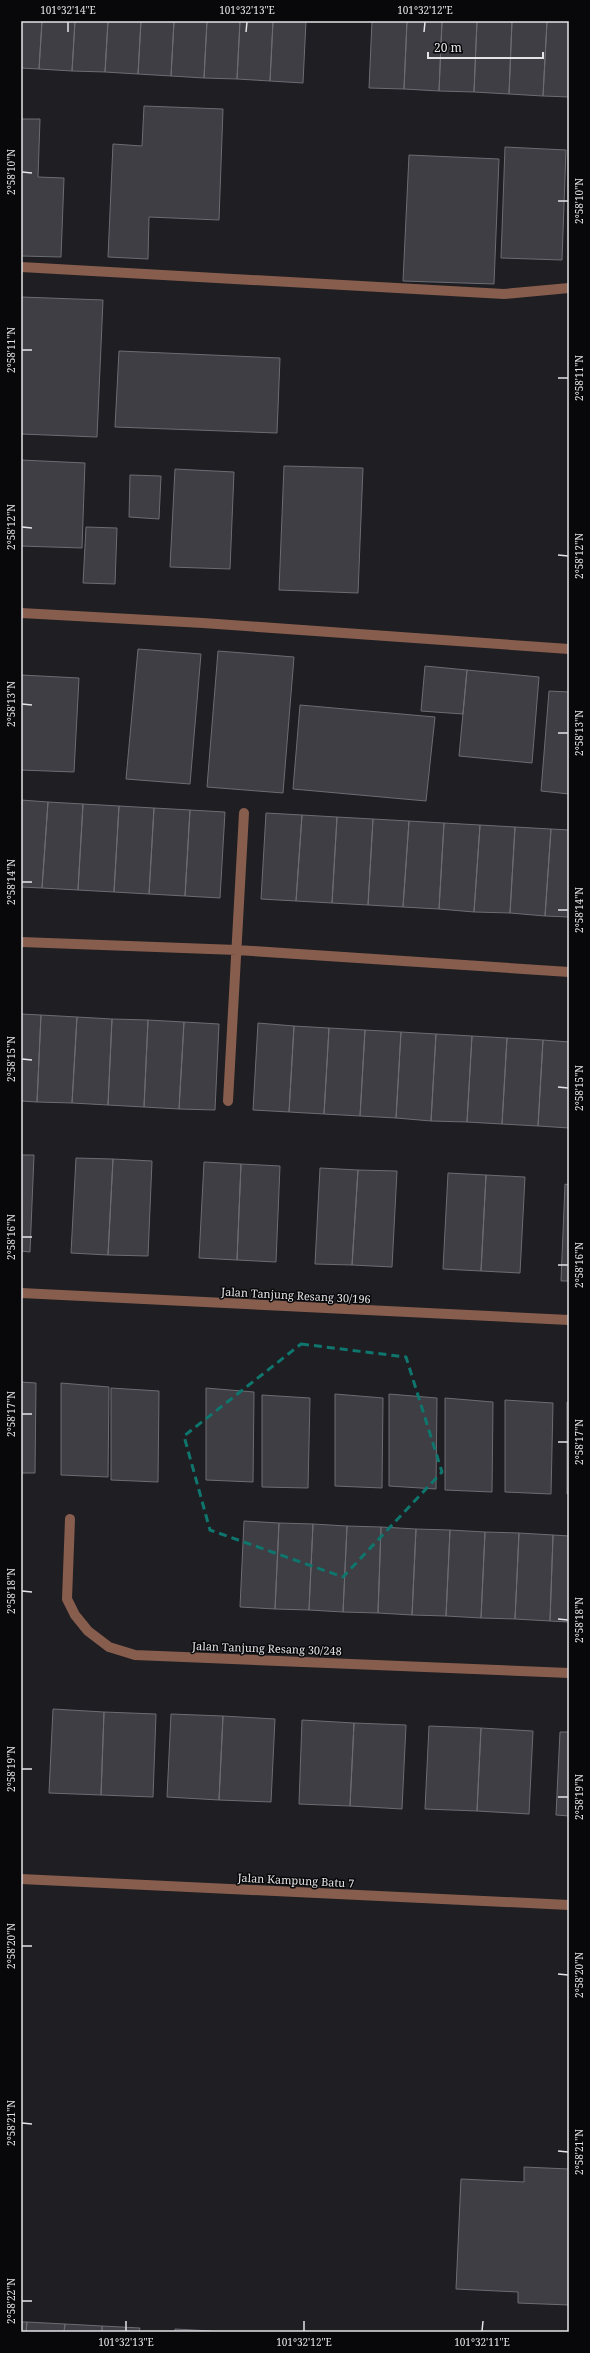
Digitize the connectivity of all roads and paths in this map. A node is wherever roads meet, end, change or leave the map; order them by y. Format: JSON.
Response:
{"nodes":[{"id":1,"x":21,"y":268,"type":"edge"},
{"id":2,"x":569,"y":288,"type":"edge"},
{"id":3,"x":21,"y":614,"type":"edge"},
{"id":4,"x":569,"y":649,"type":"edge"},
{"id":5,"x":244,"y":813,"type":"dead end"},
{"id":6,"x":21,"y":942,"type":"edge"},
{"id":7,"x":237,"y":950,"type":"junction"},
{"id":8,"x":569,"y":972,"type":"edge"},
{"id":9,"x":228,"y":1101,"type":"dead end"},
{"id":10,"x":21,"y":1293,"type":"edge"},
{"id":11,"x":569,"y":1320,"type":"edge"},
{"id":12,"x":70,"y":1519,"type":"dead end"},
{"id":13,"x":569,"y":1673,"type":"edge"},
{"id":14,"x":21,"y":1879,"type":"edge"},
{"id":15,"x":569,"y":1905,"type":"edge"}],
"edges":[{"from":1,"to":2,"type":"street"},
{"from":3,"to":4,"type":"street"},
{"from":5,"to":7,"type":"street"},
{"from":6,"to":7,"type":"street"},
{"from":7,"to":8,"type":"street"},
{"from":7,"to":9,"type":"street"},
{"from":10,"to":11,"type":"street","name":"Jalan Tanjung Resang 30/196"},
{"from":12,"to":13,"type":"street","name":"Jalan Tanjung Resang 30/248"},
{"from":14,"to":15,"type":"street","name":"Jalan Kampung Batu 7"}]}
